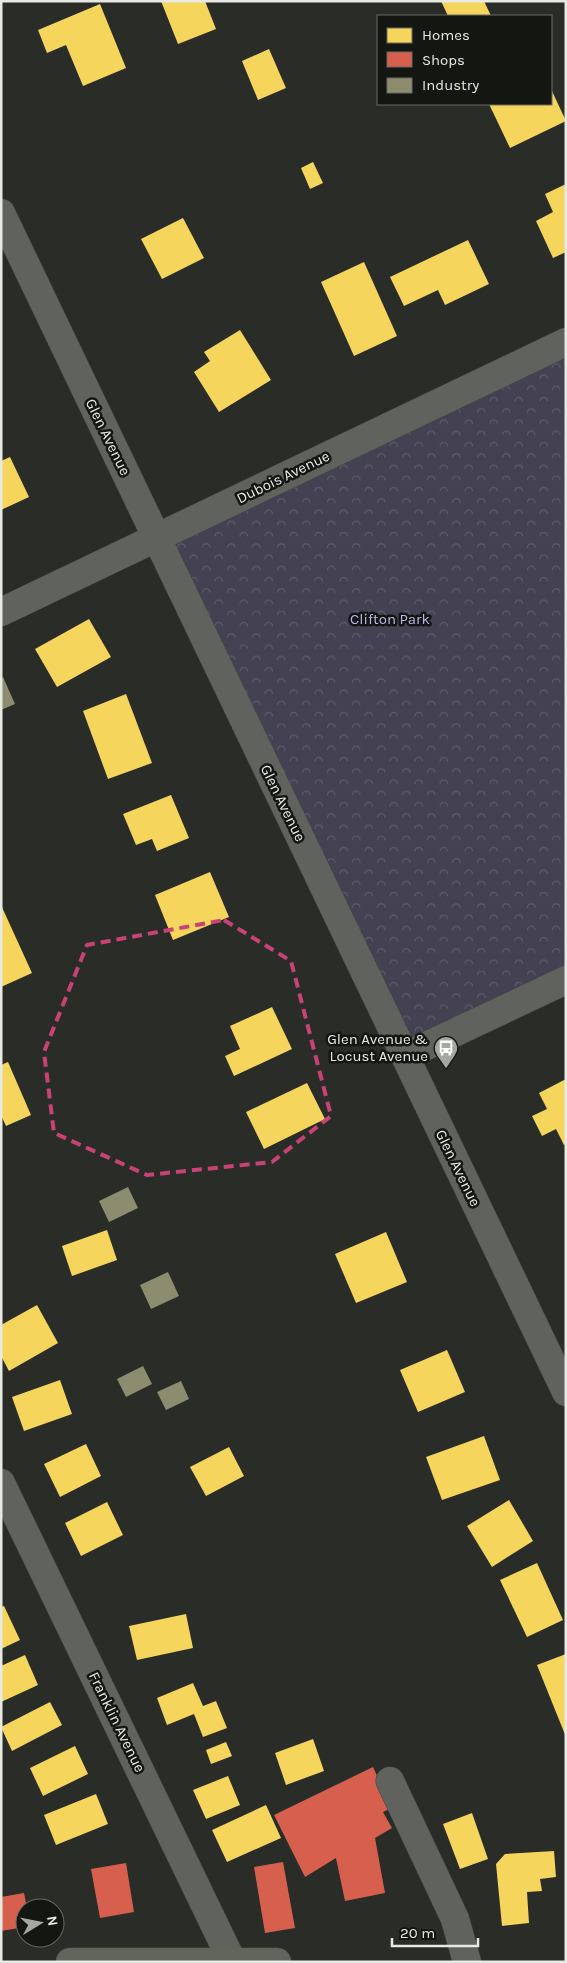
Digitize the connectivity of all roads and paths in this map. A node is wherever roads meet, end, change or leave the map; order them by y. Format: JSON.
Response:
{"nodes":[{"id":1,"x":1,"y":213,"type":"edge"},
{"id":2,"x":566,"y":342,"type":"edge"},
{"id":3,"x":156,"y":538,"type":"junction"},
{"id":4,"x":1,"y":612,"type":"edge"},
{"id":5,"x":566,"y":980,"type":"edge"},
{"id":6,"x":405,"y":1056,"type":"junction"},
{"id":7,"x":566,"y":1392,"type":"edge"},
{"id":8,"x":1,"y":1483,"type":"edge"},
{"id":9,"x":390,"y":1780,"type":"dead end"},
{"id":10,"x":70,"y":1962,"type":"edge"},
{"id":11,"x":232,"y":1962,"type":"edge"},
{"id":12,"x":277,"y":1962,"type":"edge"},
{"id":13,"x":468,"y":1962,"type":"edge"}],
"edges":[{"from":1,"to":3,"type":"street","name":"Glen Avenue"},
{"from":2,"to":3,"type":"street","name":"Dubois Avenue"},
{"from":3,"to":4,"type":"street","name":"Dubois Avenue"},
{"from":3,"to":6,"type":"street","name":"Glen Avenue"},
{"from":5,"to":6,"type":"street"},
{"from":6,"to":7,"type":"street","name":"Glen Avenue"},
{"from":8,"to":11,"type":"street","name":"Franklin Avenue"},
{"from":9,"to":13,"type":"street"},
{"from":10,"to":11,"type":"main road"},
{"from":11,"to":12,"type":"main road"}]}
